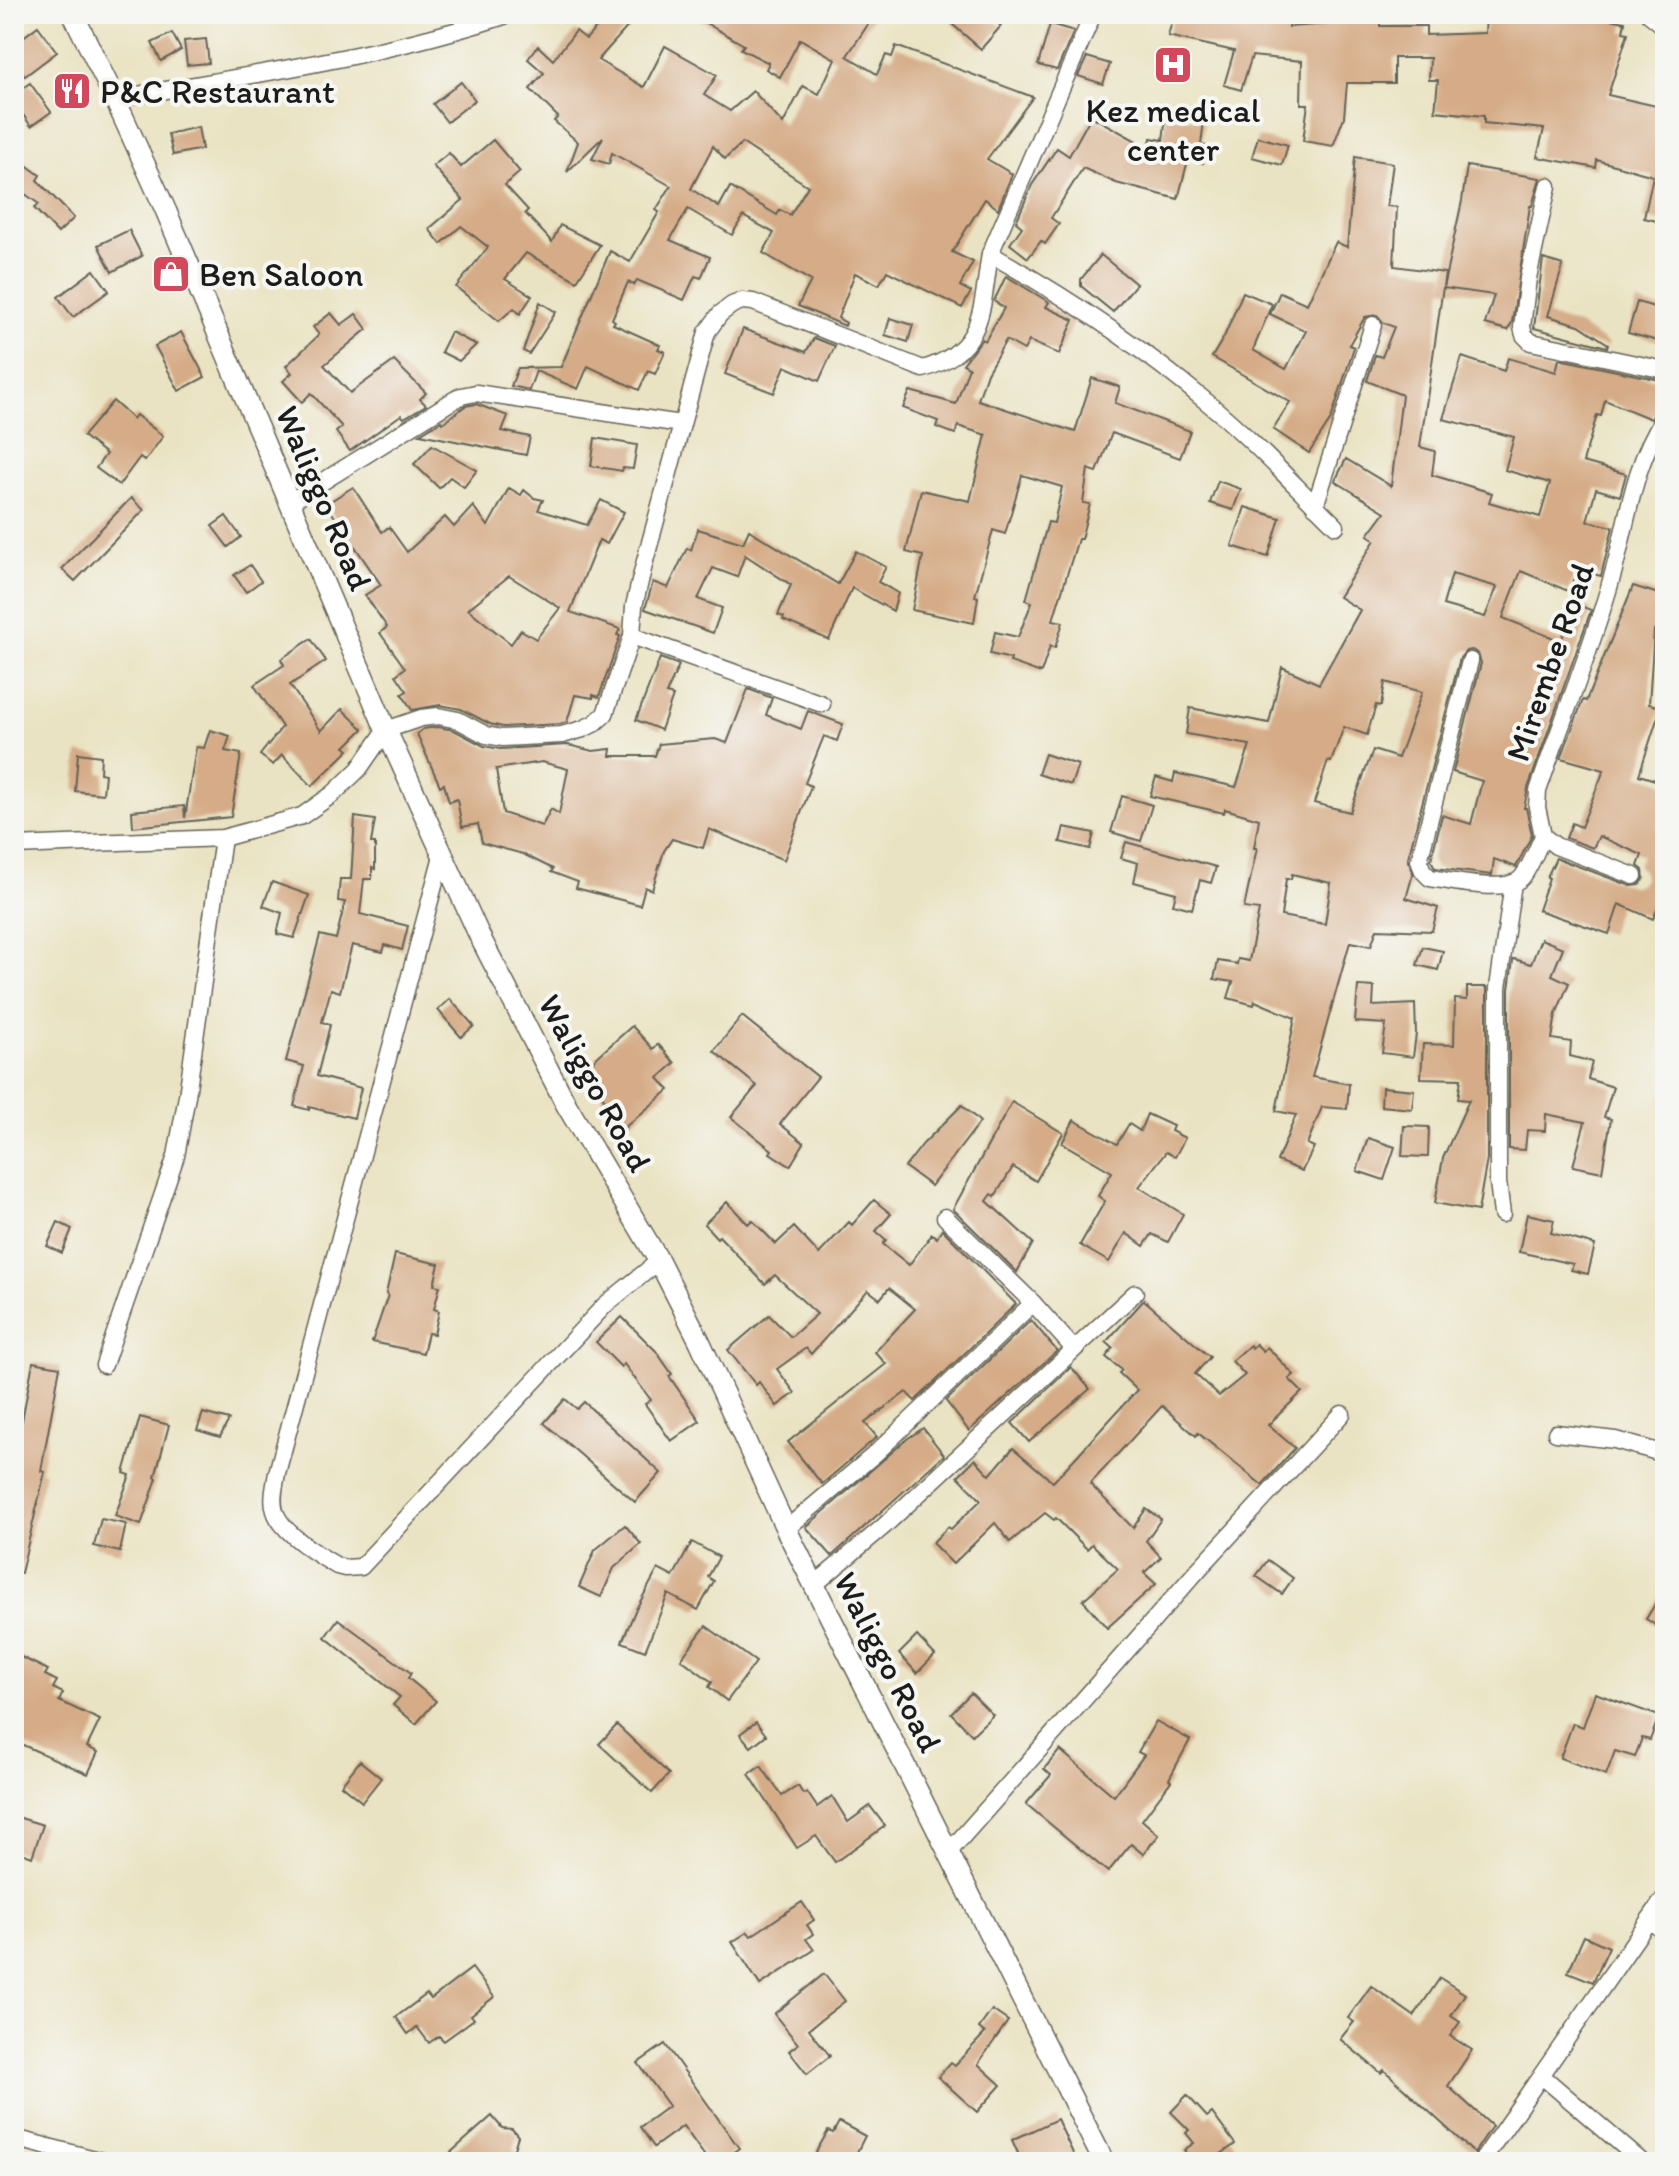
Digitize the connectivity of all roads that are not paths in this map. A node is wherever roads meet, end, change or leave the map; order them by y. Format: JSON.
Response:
{"nodes":[{"id":1,"x":73,"y":14,"type":"edge"},
{"id":2,"x":510,"y":14,"type":"edge"},
{"id":3,"x":1093,"y":14,"type":"edge"},
{"id":4,"x":1649,"y":14,"type":"edge"},
{"id":5,"x":1665,"y":27,"type":"edge"},
{"id":6,"x":115,"y":99,"type":"junction"},
{"id":7,"x":1548,"y":186,"type":"dead end"},
{"id":8,"x":990,"y":254,"type":"junction"},
{"id":9,"x":1373,"y":325,"type":"dead end"},
{"id":10,"x":1665,"y":370,"type":"edge"},
{"id":11,"x":1665,"y":416,"type":"edge"},
{"id":12,"x":681,"y":424,"type":"junction"},
{"id":13,"x":290,"y":502,"type":"junction"},
{"id":14,"x":1315,"y":506,"type":"junction"},
{"id":15,"x":1336,"y":526,"type":"dead end"},
{"id":16,"x":632,"y":636,"type":"junction"},
{"id":17,"x":1470,"y":661,"type":"dead end"},
{"id":18,"x":822,"y":704,"type":"dead end"},
{"id":19,"x":386,"y":730,"type":"junction"},
{"id":20,"x":1543,"y":836,"type":"junction"},
{"id":21,"x":223,"y":838,"type":"junction"},
{"id":22,"x":14,"y":846,"type":"edge"},
{"id":23,"x":443,"y":852,"type":"junction"},
{"id":24,"x":1634,"y":876,"type":"dead end"},
{"id":25,"x":1513,"y":883,"type":"junction"},
{"id":26,"x":1502,"y":1214,"type":"dead end"},
{"id":27,"x":945,"y":1217,"type":"dead end"},
{"id":28,"x":659,"y":1261,"type":"junction"},
{"id":29,"x":1135,"y":1293,"type":"dead end"},
{"id":30,"x":1033,"y":1303,"type":"junction"},
{"id":31,"x":1074,"y":1349,"type":"junction"},
{"id":32,"x":104,"y":1365,"type":"dead end"},
{"id":33,"x":1342,"y":1414,"type":"dead end"},
{"id":34,"x":1556,"y":1433,"type":"dead end"},
{"id":35,"x":1665,"y":1454,"type":"edge"},
{"id":36,"x":786,"y":1529,"type":"junction"},
{"id":37,"x":814,"y":1585,"type":"junction"},
{"id":38,"x":948,"y":1853,"type":"junction"},
{"id":39,"x":1665,"y":1897,"type":"edge"},
{"id":40,"x":1649,"y":1920,"type":"junction"},
{"id":41,"x":1665,"y":1932,"type":"edge"},
{"id":42,"x":1542,"y":2076,"type":"junction"},
{"id":43,"x":14,"y":2138,"type":"edge"},
{"id":44,"x":75,"y":2154,"type":"junction"},
{"id":45,"x":55,"y":2162,"type":"edge"},
{"id":46,"x":106,"y":2162,"type":"edge"},
{"id":47,"x":1104,"y":2162,"type":"edge"},
{"id":48,"x":1481,"y":2162,"type":"edge"},
{"id":49,"x":1642,"y":2162,"type":"edge"}],
"edges":[{"from":1,"to":6,"type":"street","name":"Waliggo Road"},
{"from":2,"to":6,"type":"street"},
{"from":3,"to":8,"type":"street"},
{"from":4,"to":5,"type":"street"},
{"from":6,"to":13,"type":"street","name":"Waliggo Road"},
{"from":7,"to":10,"type":"street"},
{"from":8,"to":12,"type":"street"},
{"from":8,"to":14,"type":"street"},
{"from":9,"to":14,"type":"street"},
{"from":11,"to":20,"type":"street","name":"Mirembe Road"},
{"from":12,"to":13,"type":"street"},
{"from":12,"to":16,"type":"street"},
{"from":13,"to":19,"type":"street","name":"Waliggo Road"},
{"from":14,"to":15,"type":"street"},
{"from":16,"to":18,"type":"street"},
{"from":16,"to":19,"type":"street"},
{"from":17,"to":25,"type":"street"},
{"from":19,"to":21,"type":"street"},
{"from":19,"to":23,"type":"street","name":"Waliggo Road"},
{"from":20,"to":24,"type":"street"},
{"from":20,"to":25,"type":"street"},
{"from":21,"to":22,"type":"street"},
{"from":21,"to":32,"type":"street"},
{"from":23,"to":28,"type":"street","name":"Waliggo Road"},
{"from":23,"to":28,"type":"street"},
{"from":25,"to":26,"type":"street"},
{"from":27,"to":30,"type":"street"},
{"from":28,"to":36,"type":"street","name":"Waliggo Road"},
{"from":29,"to":31,"type":"street"},
{"from":30,"to":31,"type":"street"},
{"from":30,"to":36,"type":"street"},
{"from":31,"to":37,"type":"street"},
{"from":33,"to":38,"type":"street"},
{"from":34,"to":35,"type":"street"},
{"from":36,"to":37,"type":"street","name":"Waliggo Road"},
{"from":37,"to":38,"type":"street","name":"Waliggo Road"},
{"from":38,"to":47,"type":"street","name":"Waliggo Road"},
{"from":39,"to":40,"type":"street"},
{"from":40,"to":41,"type":"street"},
{"from":40,"to":42,"type":"street"},
{"from":42,"to":48,"type":"street"},
{"from":42,"to":49,"type":"street"},
{"from":43,"to":44,"type":"street"},
{"from":44,"to":45,"type":"street"},
{"from":44,"to":46,"type":"street"}]}
